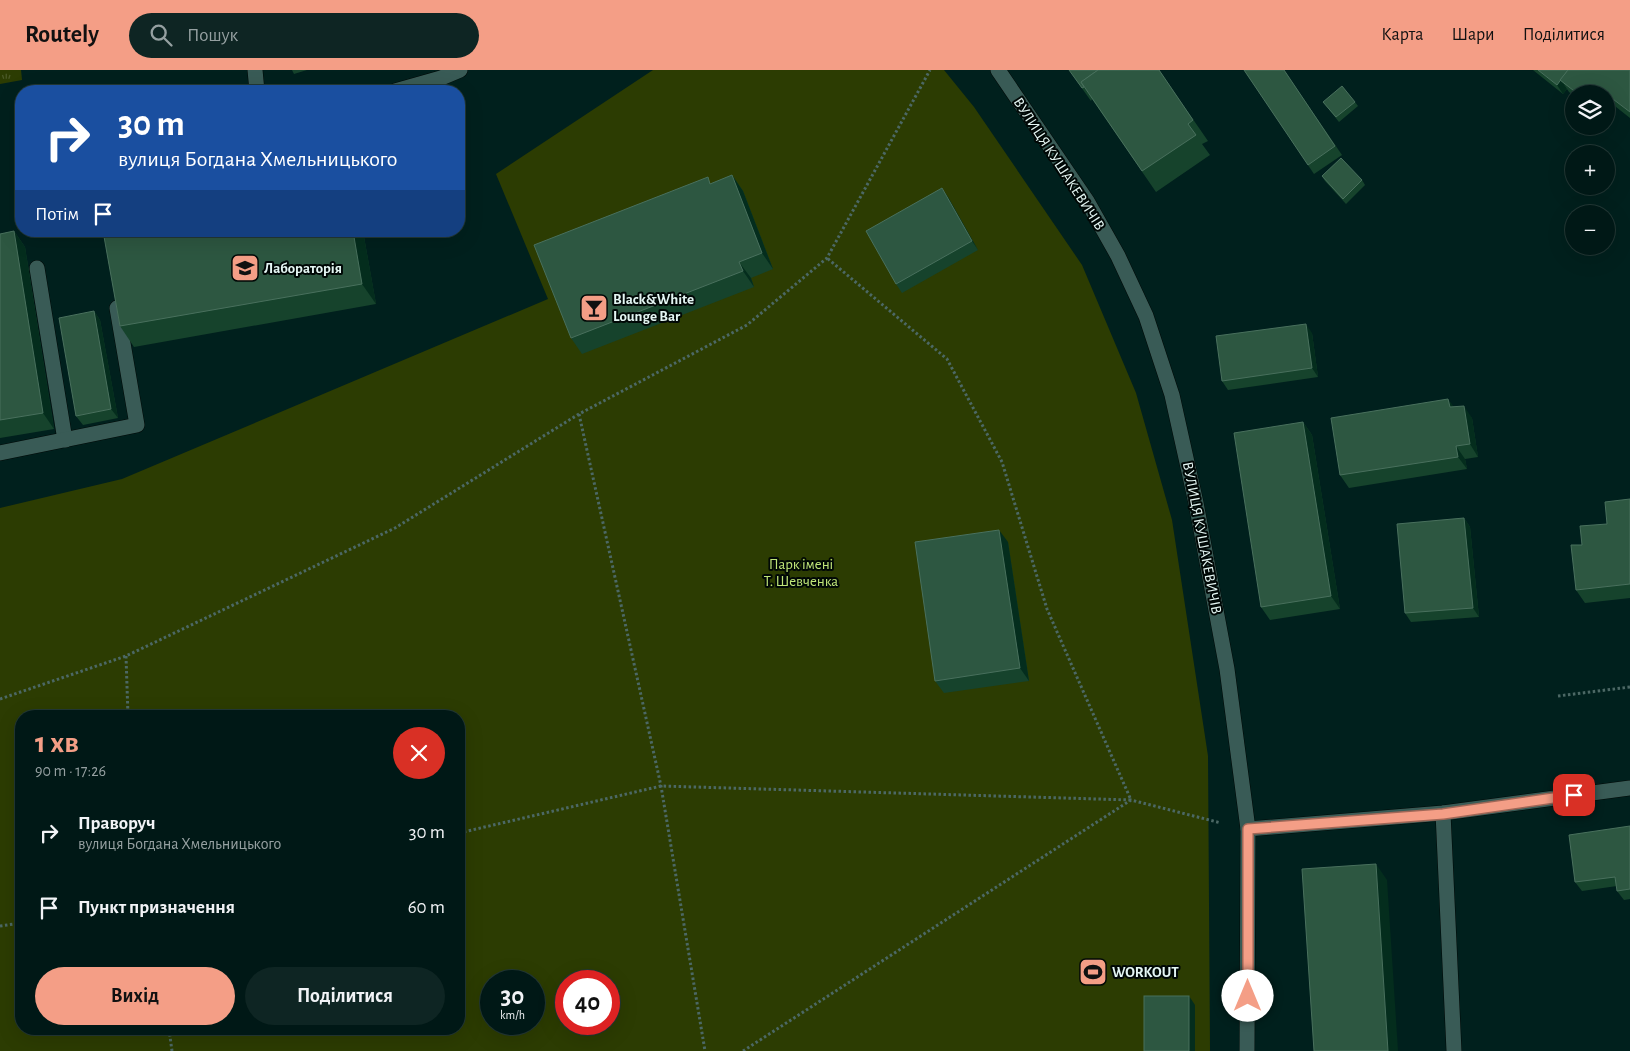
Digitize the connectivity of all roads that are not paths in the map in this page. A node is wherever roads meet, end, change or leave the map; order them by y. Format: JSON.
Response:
{"nodes":[{"id":1,"x":254,"y":70,"type":"edge"},
{"id":2,"x":460,"y":70,"type":"edge"},
{"id":3,"x":998,"y":70,"type":"edge"},
{"id":4,"x":257,"y":85,"type":"edge"},
{"id":5,"x":416,"y":85,"type":"edge"},
{"id":6,"x":37,"y":268,"type":"dead end"},
{"id":7,"x":114,"y":289,"type":"edge"},
{"id":8,"x":65,"y":440,"type":"junction"},
{"id":9,"x":0,"y":453,"type":"edge"},
{"id":10,"x":1630,"y":788,"type":"edge"},
{"id":11,"x":1443,"y":814,"type":"junction"},
{"id":12,"x":1248,"y":829,"type":"junction"},
{"id":13,"x":1247,"y":1051,"type":"edge"},
{"id":14,"x":1454,"y":1051,"type":"edge"}],
"edges":[{"from":1,"to":4,"type":"street"},
{"from":2,"to":5,"type":"street"},
{"from":3,"to":12,"type":"street","name":"ВУЛИЦЯ КУШАКЕВИЧІВ"},
{"from":6,"to":8,"type":"street"},
{"from":7,"to":8,"type":"street"},
{"from":8,"to":9,"type":"street"},
{"from":10,"to":11,"type":"street"},
{"from":11,"to":12,"type":"street"},
{"from":11,"to":14,"type":"street"},
{"from":12,"to":13,"type":"street","name":"ВУЛИЦЯ КУШАКЕВИЧІВ"}]}
